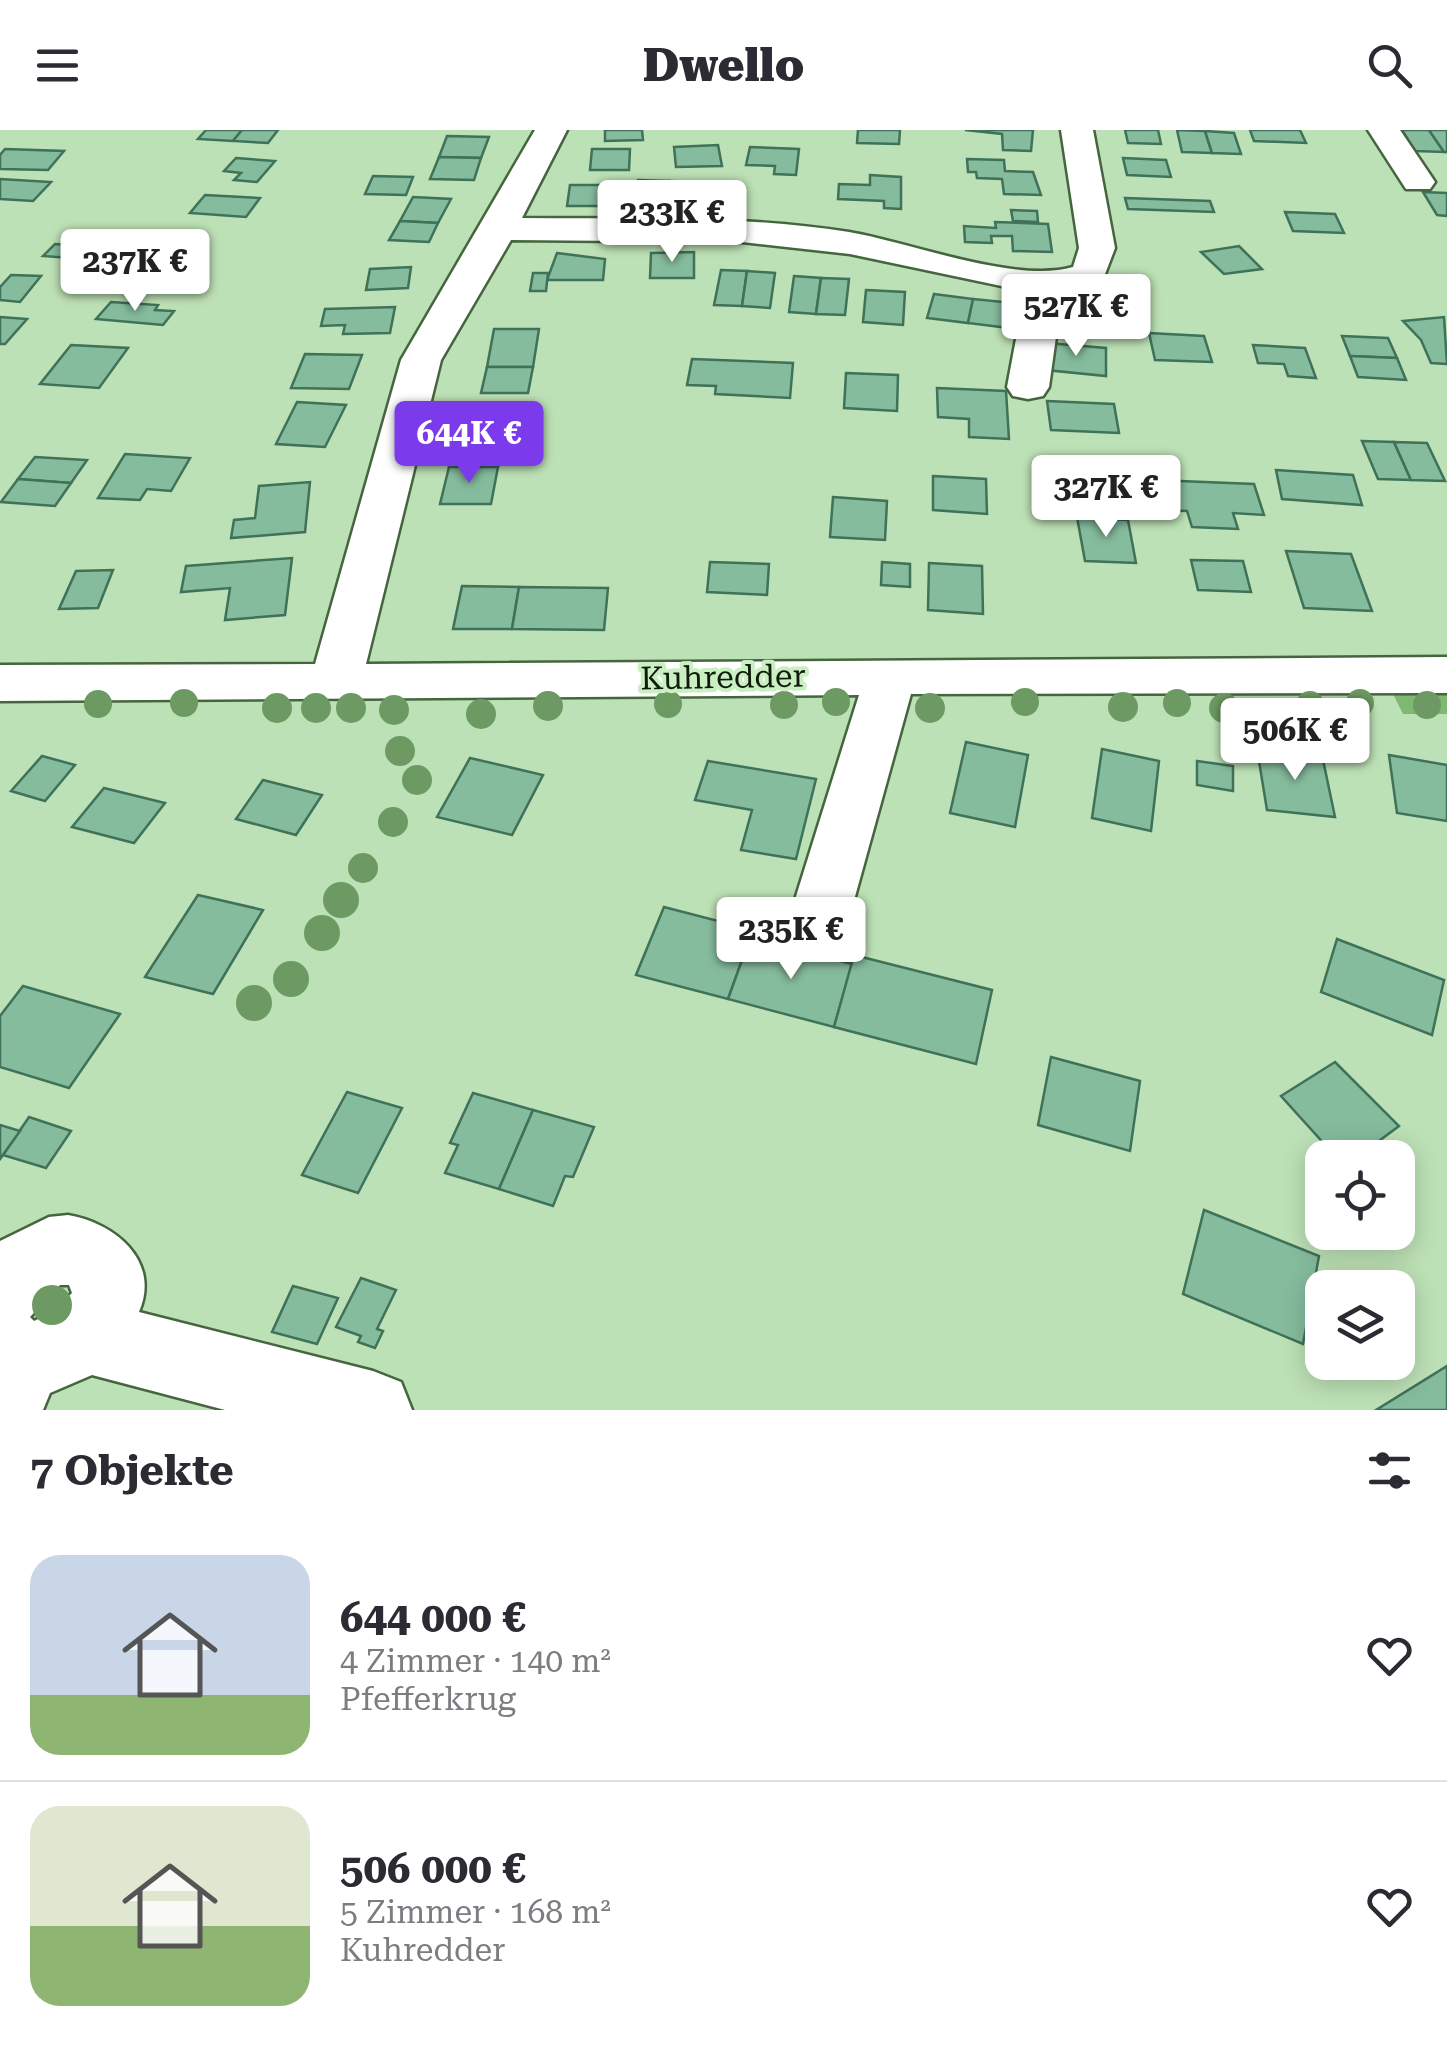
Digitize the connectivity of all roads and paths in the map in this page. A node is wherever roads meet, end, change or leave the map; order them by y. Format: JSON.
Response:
{"nodes":[{"id":1,"x":552,"y":130,"type":"edge"},
{"id":2,"x":1077,"y":130,"type":"edge"},
{"id":3,"x":1384,"y":130,"type":"edge"},
{"id":4,"x":1418,"y":182,"type":"dead end"},
{"id":5,"x":499,"y":230,"type":"junction"},
{"id":6,"x":1045,"y":282,"type":"junction"},
{"id":7,"x":1028,"y":387,"type":"dead end"},
{"id":8,"x":892,"y":675,"type":"junction"},
{"id":9,"x":1447,"y":676,"type":"edge"},
{"id":10,"x":0,"y":683,"type":"edge"},
{"id":11,"x":335,"y":684,"type":"junction"},
{"id":12,"x":818,"y":922,"type":"dead end"},
{"id":13,"x":23,"y":1349,"type":"edge"},
{"id":14,"x":374,"y":1410,"type":"edge"}],
"edges":[{"from":1,"to":5,"type":"street"},
{"from":2,"to":6,"type":"street"},
{"from":3,"to":4,"type":"street"},
{"from":5,"to":6,"type":"street"},
{"from":5,"to":11,"type":"street"},
{"from":6,"to":7,"type":"street"},
{"from":8,"to":9,"type":"street","name":"Kuhredder"},
{"from":8,"to":11,"type":"street","name":"Kuhredder"},
{"from":8,"to":12,"type":"street"},
{"from":10,"to":11,"type":"street","name":"Kuhredder"},
{"from":13,"to":14,"type":"street"}]}
